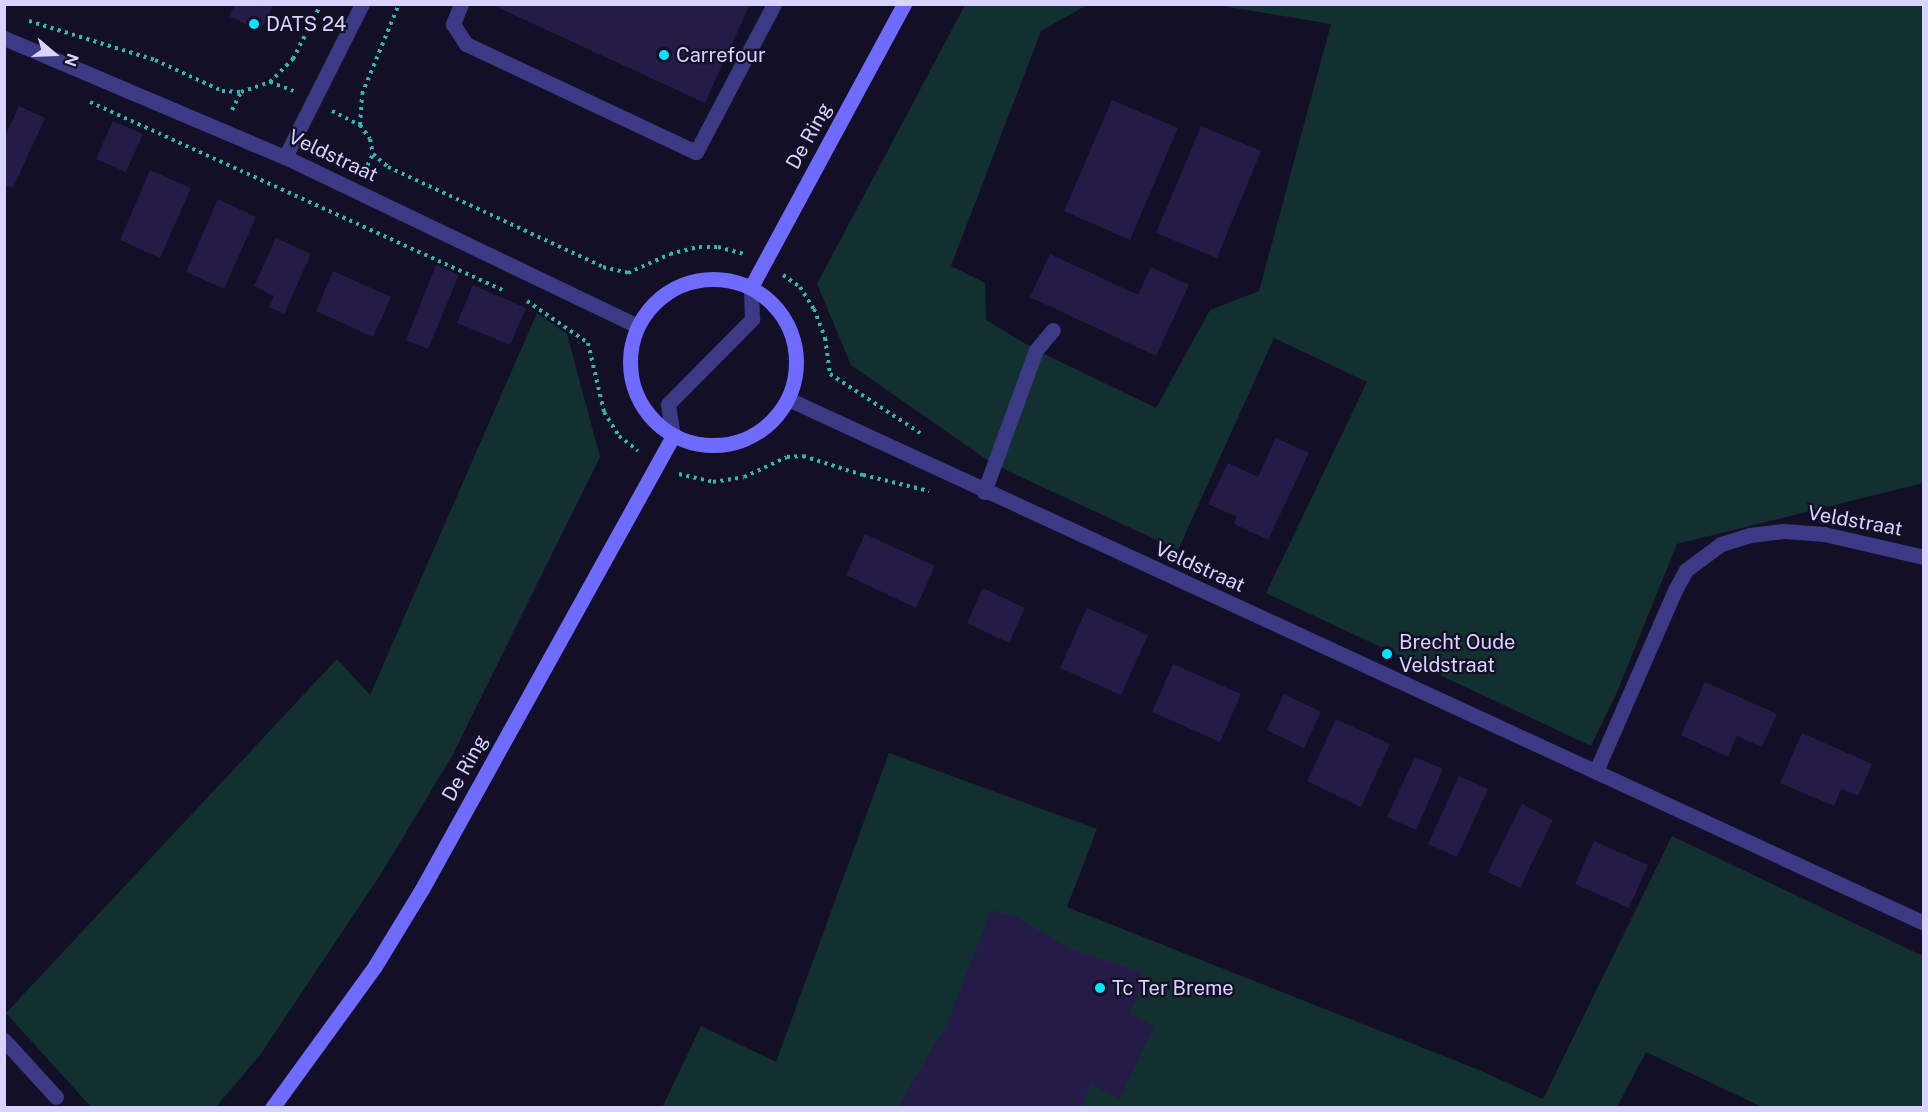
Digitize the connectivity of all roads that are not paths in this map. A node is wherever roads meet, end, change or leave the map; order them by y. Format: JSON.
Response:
{"nodes":[{"id":1,"x":362,"y":4,"type":"edge"},
{"id":2,"x":461,"y":4,"type":"edge"},
{"id":3,"x":774,"y":4,"type":"edge"},
{"id":4,"x":904,"y":4,"type":"edge"},
{"id":5,"x":4,"y":38,"type":"edge"},
{"id":6,"x":285,"y":156,"type":"junction"},
{"id":7,"x":751,"y":287,"type":"junction"},
{"id":8,"x":638,"y":326,"type":"junction"},
{"id":9,"x":1053,"y":330,"type":"dead end"},
{"id":10,"x":789,"y":399,"type":"junction"},
{"id":11,"x":673,"y":436,"type":"junction"},
{"id":12,"x":984,"y":492,"type":"junction"},
{"id":13,"x":1923,"y":556,"type":"edge"},
{"id":14,"x":1596,"y":771,"type":"junction"},
{"id":15,"x":1923,"y":923,"type":"edge"},
{"id":16,"x":4,"y":1040,"type":"edge"},
{"id":17,"x":56,"y":1096,"type":"dead end"},
{"id":18,"x":272,"y":1107,"type":"edge"}],
"edges":[{"from":1,"to":6,"type":"street"},
{"from":2,"to":3,"type":"street"},
{"from":4,"to":7,"type":"main road","name":"De Ring"},
{"from":5,"to":6,"type":"street","name":"Veldstraat"},
{"from":6,"to":8,"type":"street","name":"Veldstraat"},
{"from":7,"to":8,"type":"main road"},
{"from":7,"to":10,"type":"main road"},
{"from":7,"to":11,"type":"street"},
{"from":8,"to":11,"type":"main road"},
{"from":9,"to":12,"type":"street"},
{"from":10,"to":11,"type":"main road"},
{"from":10,"to":12,"type":"street","name":"Veldstraat"},
{"from":11,"to":18,"type":"main road","name":"De Ring"},
{"from":12,"to":14,"type":"street","name":"Veldstraat"},
{"from":13,"to":14,"type":"street","name":"Veldstraat"},
{"from":14,"to":15,"type":"street","name":"Veldstraat"},
{"from":16,"to":17,"type":"street"}]}
